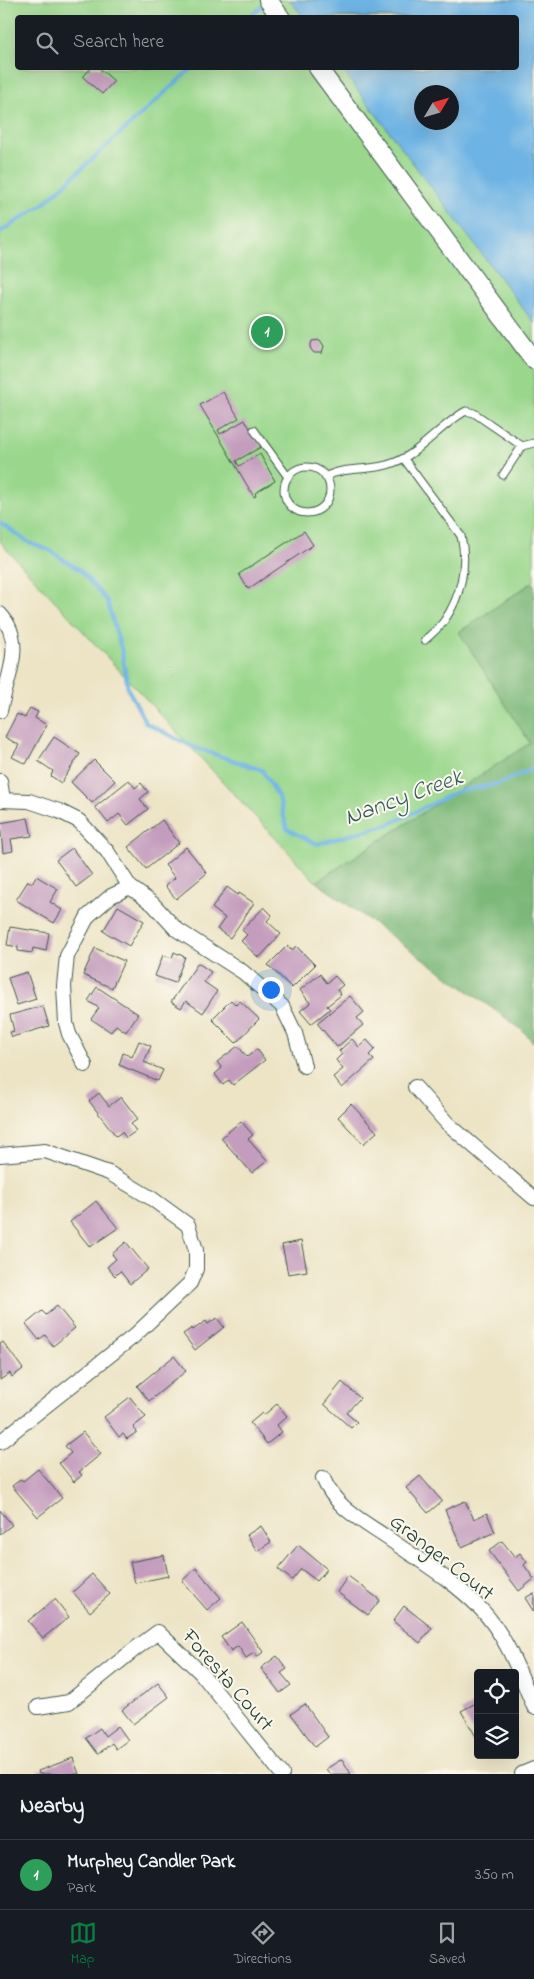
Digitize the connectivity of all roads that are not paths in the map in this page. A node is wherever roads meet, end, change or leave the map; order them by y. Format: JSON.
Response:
{"nodes":[{"id":1,"x":268,"y":0,"type":"edge"},
{"id":2,"x":279,"y":15,"type":"edge"},
{"id":3,"x":319,"y":70,"type":"edge"},
{"id":4,"x":534,"y":360,"type":"edge"},
{"id":5,"x":254,"y":430,"type":"dead end"},
{"id":6,"x":534,"y":443,"type":"edge"},
{"id":7,"x":522,"y":446,"type":"junction"},
{"id":8,"x":404,"y":459,"type":"junction"},
{"id":9,"x":503,"y":475,"type":"dead end"},
{"id":10,"x":288,"y":477,"type":"junction"},
{"id":11,"x":326,"y":477,"type":"junction"},
{"id":12,"x":0,"y":614,"type":"edge"},
{"id":13,"x":425,"y":640,"type":"dead end"},
{"id":14,"x":0,"y":712,"type":"edge"},
{"id":15,"x":0,"y":781,"type":"edge"},
{"id":16,"x":2,"y":799,"type":"edge"},
{"id":17,"x":130,"y":887,"type":"junction"},
{"id":18,"x":85,"y":1066,"type":"dead end"},
{"id":19,"x":304,"y":1066,"type":"dead end"},
{"id":20,"x":415,"y":1087,"type":"dead end"},
{"id":21,"x":0,"y":1155,"type":"edge"},
{"id":22,"x":534,"y":1198,"type":"edge"},
{"id":23,"x":0,"y":1442,"type":"edge"},
{"id":24,"x":323,"y":1478,"type":"dead end"},
{"id":25,"x":534,"y":1707,"type":"edge"},
{"id":26,"x":38,"y":1708,"type":"dead end"},
{"id":27,"x":534,"y":1769,"type":"edge"},
{"id":28,"x":282,"y":1774,"type":"edge"},
{"id":29,"x":522,"y":1774,"type":"edge"}],
"edges":[{"from":1,"to":2,"type":"street"},
{"from":3,"to":4,"type":"street"},
{"from":5,"to":10,"type":"lane"},
{"from":6,"to":7,"type":"lane"},
{"from":7,"to":8,"type":"lane"},
{"from":7,"to":9,"type":"lane"},
{"from":8,"to":11,"type":"lane"},
{"from":8,"to":13,"type":"lane"},
{"from":10,"to":11,"type":"lane"},
{"from":10,"to":11,"type":"lane"},
{"from":12,"to":14,"type":"street"},
{"from":15,"to":16,"type":"street"},
{"from":16,"to":17,"type":"street"},
{"from":17,"to":18,"type":"street"},
{"from":17,"to":19,"type":"street"},
{"from":20,"to":22,"type":"street"},
{"from":21,"to":23,"type":"street"},
{"from":24,"to":25,"type":"street","name":"Granger Court"},
{"from":26,"to":28,"type":"street","name":"Foresta Court"},
{"from":27,"to":29,"type":"street"}]}
